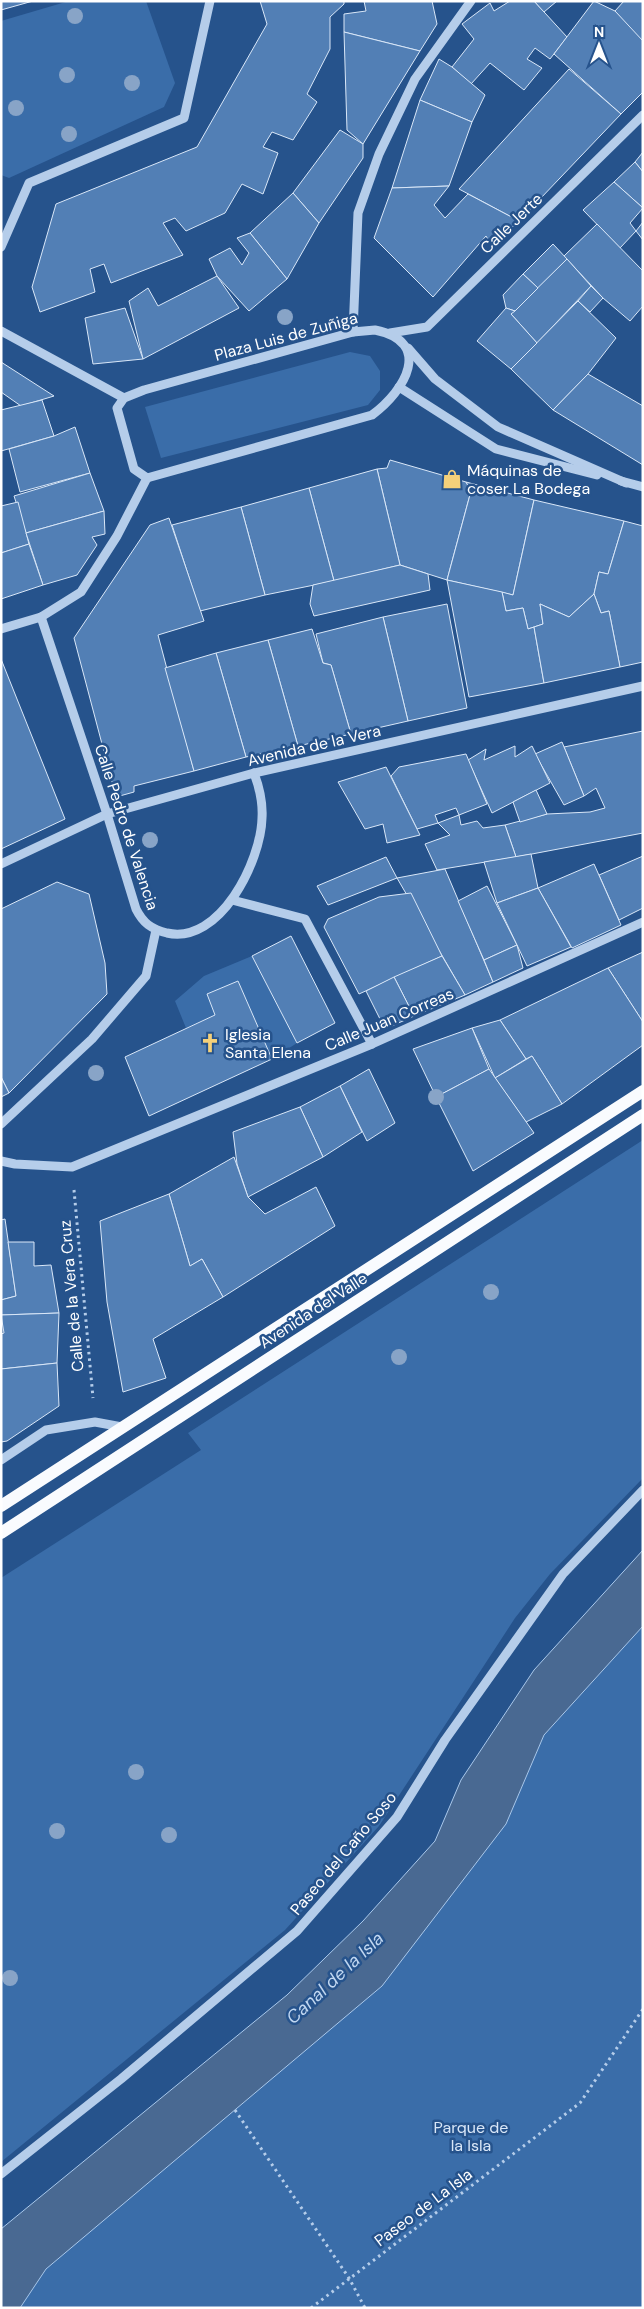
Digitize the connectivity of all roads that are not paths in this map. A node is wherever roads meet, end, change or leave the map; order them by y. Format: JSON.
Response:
{"nodes":[{"id":1,"x":210,"y":1,"type":"edge"},
{"id":2,"x":471,"y":1,"type":"edge"},
{"id":3,"x":643,"y":115,"type":"edge"},
{"id":4,"x":1,"y":247,"type":"edge"},
{"id":5,"x":1,"y":331,"type":"edge"},
{"id":6,"x":353,"y":332,"type":"junction"},
{"id":7,"x":390,"y":333,"type":"junction"},
{"id":8,"x":402,"y":341,"type":"junction"},
{"id":9,"x":399,"y":387,"type":"junction"},
{"id":10,"x":124,"y":398,"type":"junction"},
{"id":11,"x":147,"y":478,"type":"junction"},
{"id":12,"x":626,"y":483,"type":"junction"},
{"id":13,"x":643,"y":487,"type":"edge"},
{"id":14,"x":41,"y":617,"type":"junction"},
{"id":15,"x":1,"y":629,"type":"edge"},
{"id":16,"x":643,"y":686,"type":"edge"},
{"id":17,"x":254,"y":773,"type":"junction"},
{"id":18,"x":107,"y":814,"type":"junction"},
{"id":19,"x":1,"y":864,"type":"edge"},
{"id":20,"x":232,"y":900,"type":"junction"},
{"id":21,"x":643,"y":922,"type":"edge"},
{"id":22,"x":156,"y":930,"type":"junction"},
{"id":23,"x":372,"y":1044,"type":"junction"},
{"id":24,"x":643,"y":1091,"type":"edge"},
{"id":25,"x":643,"y":1115,"type":"edge"},
{"id":26,"x":1,"y":1124,"type":"edge"},
{"id":27,"x":1,"y":1161,"type":"edge"},
{"id":28,"x":122,"y":1427,"type":"junction"},
{"id":29,"x":1,"y":1460,"type":"edge"},
{"id":30,"x":643,"y":1490,"type":"edge"},
{"id":31,"x":1,"y":1506,"type":"edge"},
{"id":32,"x":1,"y":1533,"type":"edge"},
{"id":33,"x":1,"y":2174,"type":"edge"}],
"edges":[{"from":1,"to":4,"type":"street"},
{"from":2,"to":6,"type":"street"},
{"from":3,"to":7,"type":"street","name":"Calle Jerte"},
{"from":5,"to":10,"type":"street"},
{"from":6,"to":7,"type":"street","name":"Plaza Luis de Zuñiga"},
{"from":6,"to":10,"type":"street","name":"Plaza Luis de Zuñiga"},
{"from":7,"to":8,"type":"street","name":"Plaza Luis de Zuñiga"},
{"from":8,"to":9,"type":"street"},
{"from":8,"to":12,"type":"street","name":"Plaza Luis de Zuñiga"},
{"from":9,"to":11,"type":"street"},
{"from":9,"to":12,"type":"street"},
{"from":10,"to":11,"type":"street"},
{"from":11,"to":14,"type":"street"},
{"from":12,"to":13,"type":"street"},
{"from":14,"to":15,"type":"street"},
{"from":14,"to":18,"type":"street","name":"Calle Pedro de Valencia"},
{"from":16,"to":17,"type":"street","name":"Avenida de la Vera"},
{"from":17,"to":18,"type":"street","name":"Avenida de la Vera"},
{"from":17,"to":20,"type":"street","name":"Calle Pedro de Valencia"},
{"from":18,"to":19,"type":"street","name":"Avenida de la Vera"},
{"from":18,"to":22,"type":"street","name":"Calle Pedro de Valencia"},
{"from":20,"to":22,"type":"street","name":"Calle Pedro de Valencia"},
{"from":20,"to":23,"type":"street"},
{"from":21,"to":23,"type":"street","name":"Calle Juan Correas"},
{"from":22,"to":26,"type":"street"},
{"from":23,"to":27,"type":"street","name":"Calle Juan Correas"},
{"from":24,"to":28,"type":"main road","name":"Avenida del Valle"},
{"from":25,"to":32,"type":"main road","name":"Avenida del Valle"},
{"from":28,"to":29,"type":"street"},
{"from":28,"to":31,"type":"main road","name":"Avenida del Valle"},
{"from":30,"to":33,"type":"street","name":"Paseo del Caño Soso"}]}
